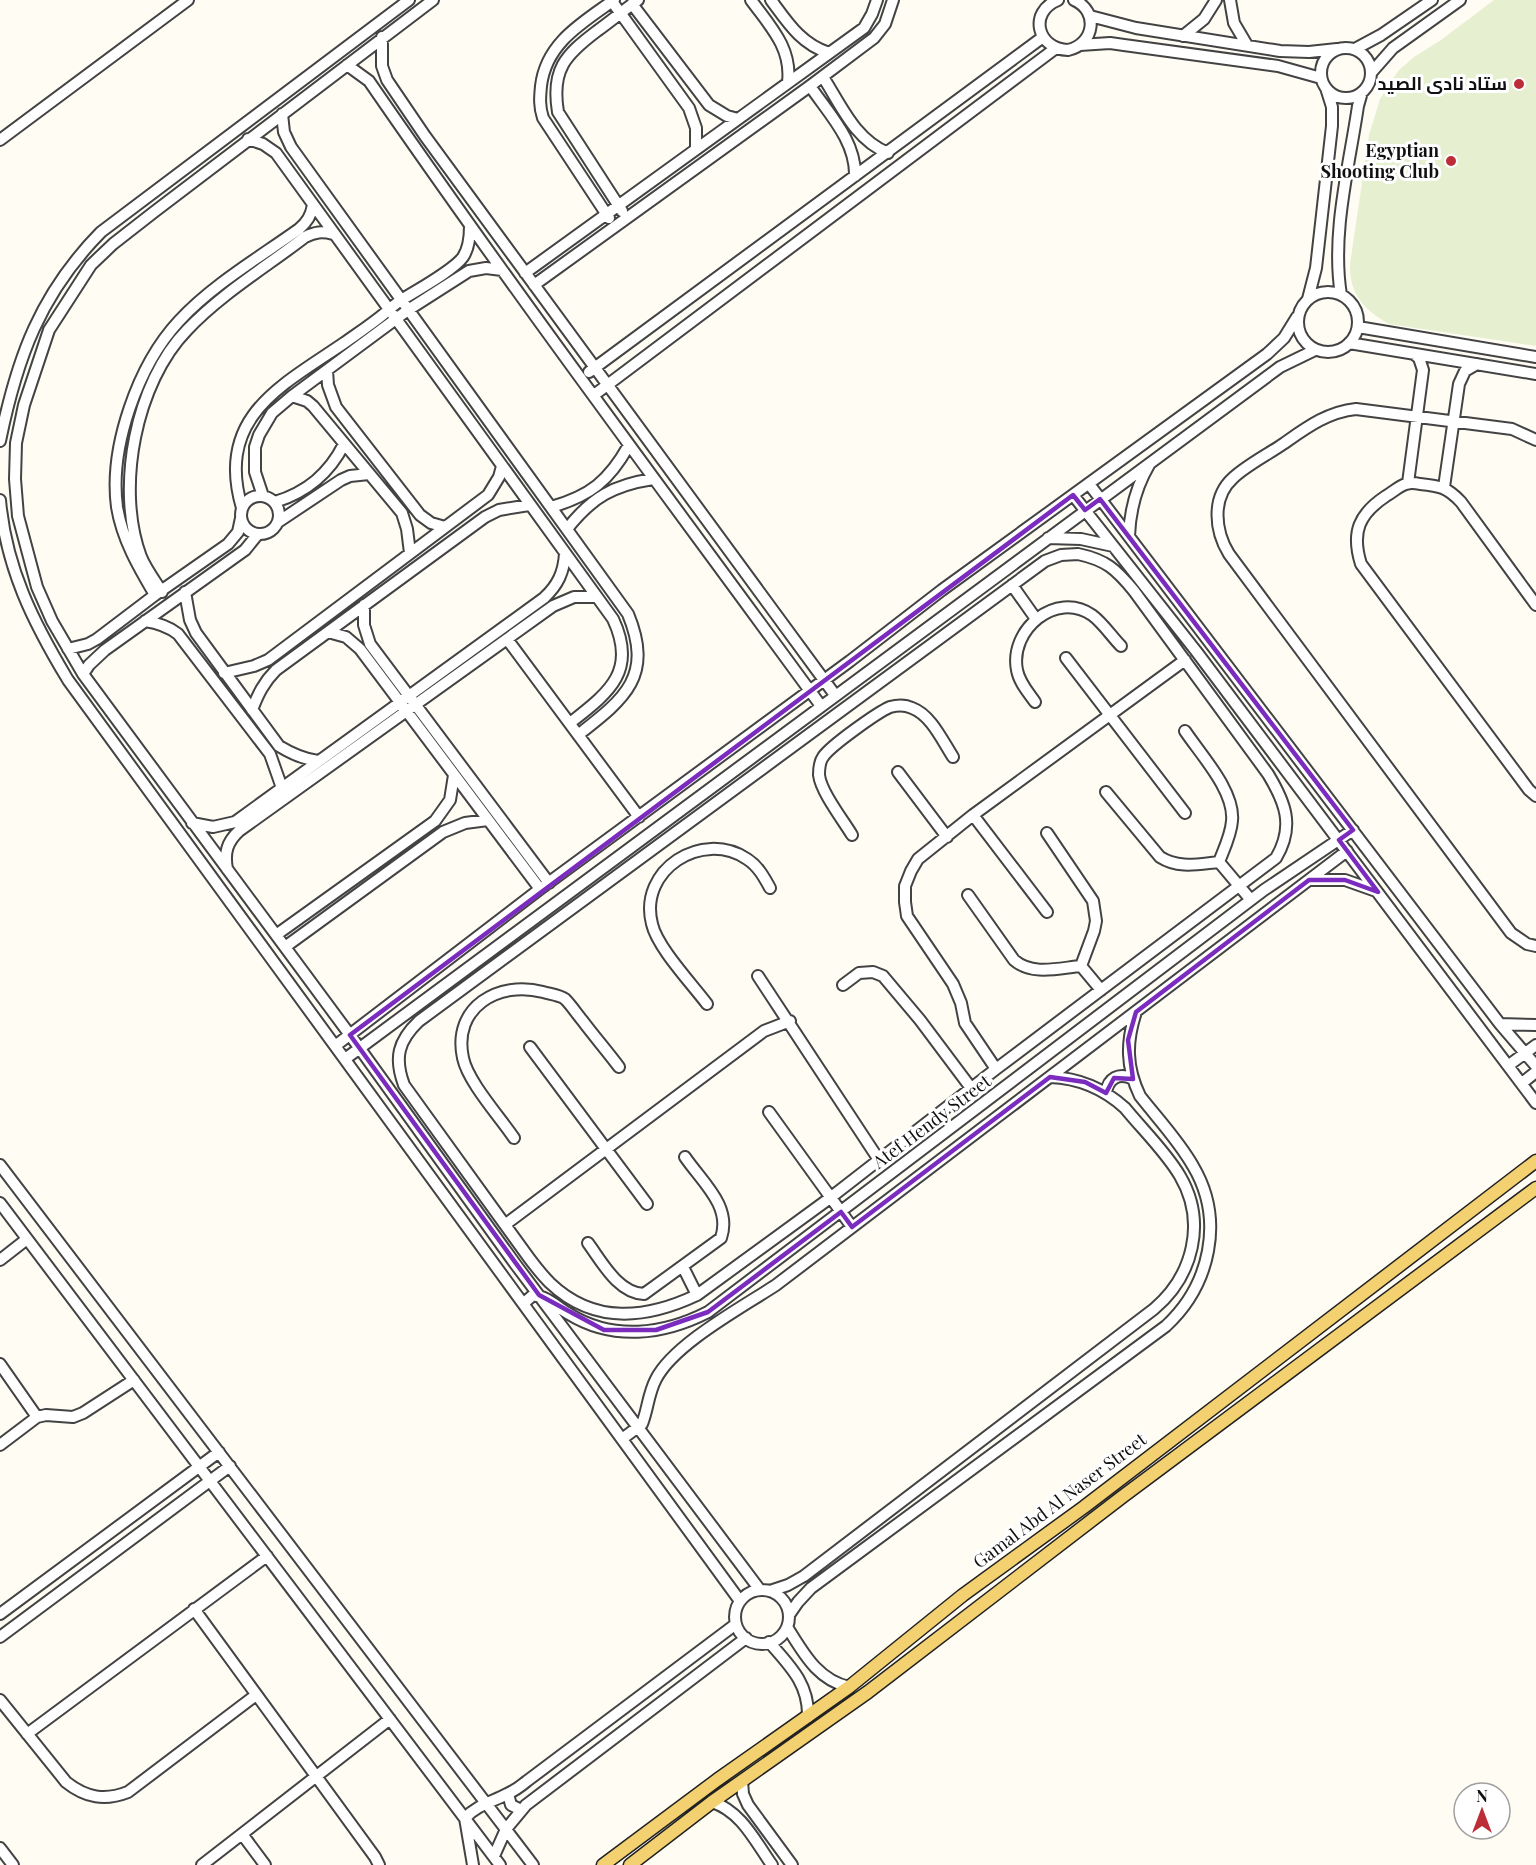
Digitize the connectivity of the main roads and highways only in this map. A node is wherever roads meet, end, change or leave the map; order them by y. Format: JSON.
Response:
{"nodes":[{"id":1,"x":1536,"y":1161,"type":"edge"},
{"id":2,"x":1536,"y":1188,"type":"edge"},
{"id":3,"x":1114,"y":1484,"type":"junction"},
{"id":4,"x":1122,"y":1497,"type":"junction"},
{"id":5,"x":1084,"y":1507,"type":"junction"},
{"id":6,"x":1094,"y":1519,"type":"junction"},
{"id":7,"x":603,"y":1865,"type":"edge"},
{"id":8,"x":630,"y":1865,"type":"edge"}],
"edges":[{"from":1,"to":3,"type":"main road","name":"Gamal Abd Al Naser Street"},
{"from":2,"to":4,"type":"main road","name":"Gamal Abd Al Naser Street"},
{"from":3,"to":4,"type":"main road"},
{"from":3,"to":5,"type":"main road","name":"Gamal Abd Al Naser Street"},
{"from":4,"to":6,"type":"main road","name":"Gamal Abd Al Naser Street"},
{"from":5,"to":6,"type":"main road"},
{"from":5,"to":7,"type":"main road","name":"Gamal Abd Al Naser Street"},
{"from":6,"to":8,"type":"main road","name":"Gamal Abd Al Naser Street"}]}
